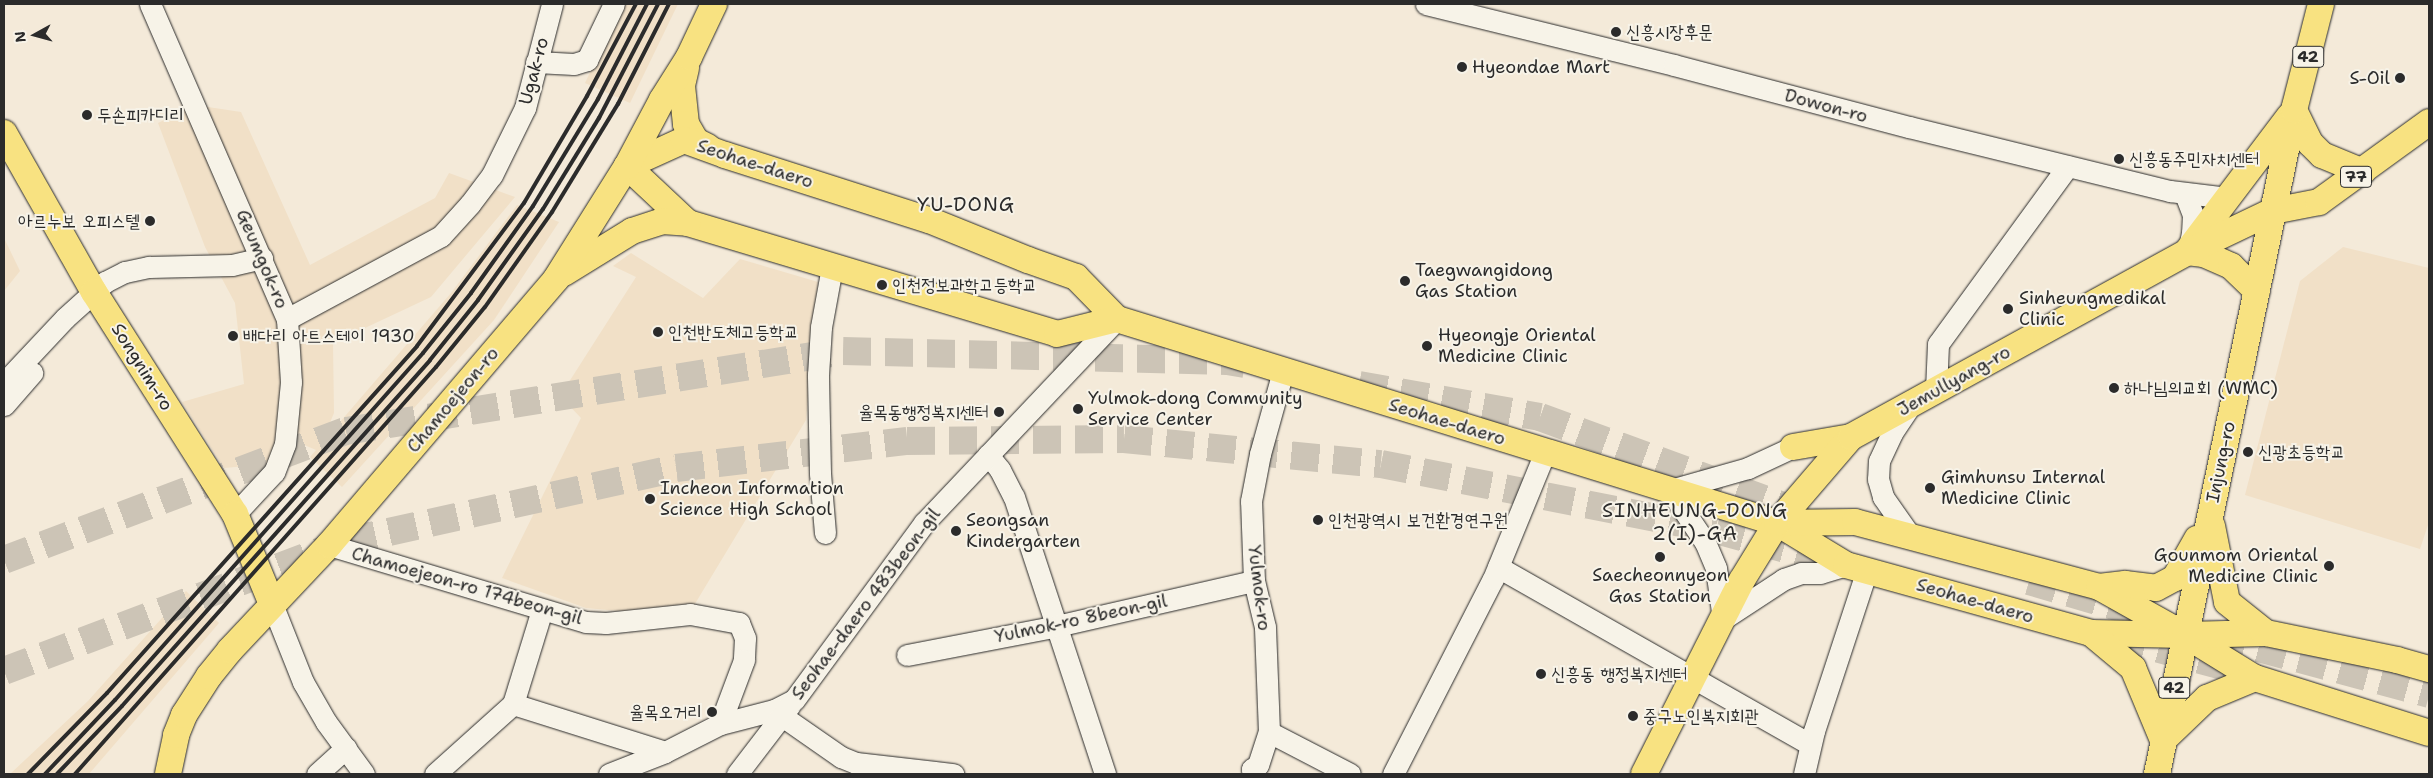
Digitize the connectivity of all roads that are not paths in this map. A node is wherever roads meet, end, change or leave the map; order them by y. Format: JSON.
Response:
{"nodes":[{"id":1,"x":150,"y":4,"type":"edge"},
{"id":2,"x":552,"y":4,"type":"edge"},
{"id":3,"x":614,"y":4,"type":"edge"},
{"id":4,"x":714,"y":4,"type":"edge"},
{"id":5,"x":1426,"y":4,"type":"edge"},
{"id":6,"x":2321,"y":4,"type":"edge"},
{"id":7,"x":689,"y":57,"type":"junction"},
{"id":8,"x":536,"y":62,"type":"junction"},
{"id":9,"x":2294,"y":110,"type":"junction"},
{"id":10,"x":2429,"y":122,"type":"edge"},
{"id":11,"x":4,"y":133,"type":"edge"},
{"id":12,"x":725,"y":155,"type":"junction"},
{"id":13,"x":627,"y":166,"type":"junction"},
{"id":14,"x":2068,"y":166,"type":"junction"},
{"id":15,"x":2363,"y":172,"type":"junction"},
{"id":16,"x":2185,"y":194,"type":"junction"},
{"id":17,"x":2228,"y":198,"type":"junction"},
{"id":18,"x":2273,"y":211,"type":"junction"},
{"id":19,"x":688,"y":223,"type":"junction"},
{"id":20,"x":2188,"y":252,"type":"junction"},
{"id":21,"x":262,"y":258,"type":"junction"},
{"id":22,"x":832,"y":267,"type":"junction"},
{"id":23,"x":556,"y":279,"type":"junction"},
{"id":24,"x":2257,"y":291,"type":"junction"},
{"id":25,"x":94,"y":292,"type":"junction"},
{"id":26,"x":287,"y":319,"type":"junction"},
{"id":27,"x":1117,"y":319,"type":"junction"},
{"id":28,"x":1283,"y":372,"type":"junction"},
{"id":29,"x":4,"y":383,"type":"edge"},
{"id":30,"x":1936,"y":390,"type":"junction"},
{"id":31,"x":4,"y":405,"type":"edge"},
{"id":32,"x":1910,"y":406,"type":"junction"},
{"id":33,"x":1851,"y":438,"type":"junction"},
{"id":34,"x":1793,"y":447,"type":"joint"},
{"id":35,"x":1545,"y":452,"type":"junction"},
{"id":36,"x":988,"y":455,"type":"junction"},
{"id":37,"x":1670,"y":490,"type":"junction"},
{"id":38,"x":235,"y":514,"type":"junction"},
{"id":39,"x":2210,"y":516,"type":"junction"},
{"id":40,"x":1777,"y":523,"type":"junction"},
{"id":41,"x":825,"y":533,"type":"dead end"},
{"id":42,"x":1911,"y":537,"type":"junction"},
{"id":43,"x":329,"y":545,"type":"junction"},
{"id":44,"x":1498,"y":566,"type":"junction"},
{"id":45,"x":1857,"y":568,"type":"junction"},
{"id":46,"x":1254,"y":581,"type":"junction"},
{"id":47,"x":2099,"y":587,"type":"junction"},
{"id":48,"x":272,"y":604,"type":"junction"},
{"id":49,"x":542,"y":610,"type":"junction"},
{"id":50,"x":1723,"y":619,"type":"junction"},
{"id":51,"x":1058,"y":626,"type":"junction"},
{"id":52,"x":2091,"y":633,"type":"junction"},
{"id":53,"x":2266,"y":633,"type":"junction"},
{"id":54,"x":2185,"y":635,"type":"junction"},
{"id":55,"x":907,"y":655,"type":"dead end"},
{"id":56,"x":2429,"y":669,"type":"edge"},
{"id":57,"x":1693,"y":678,"type":"junction"},
{"id":58,"x":2255,"y":678,"type":"junction"},
{"id":59,"x":513,"y":704,"type":"junction"},
{"id":60,"x":788,"y":708,"type":"junction"},
{"id":61,"x":720,"y":724,"type":"junction"},
{"id":62,"x":1269,"y":732,"type":"junction"},
{"id":63,"x":2429,"y":733,"type":"edge"},
{"id":64,"x":2163,"y":740,"type":"junction"},
{"id":65,"x":1810,"y":744,"type":"junction"},
{"id":66,"x":346,"y":748,"type":"junction"},
{"id":67,"x":666,"y":752,"type":"junction"},
{"id":68,"x":168,"y":774,"type":"edge"},
{"id":69,"x":317,"y":774,"type":"edge"},
{"id":70,"x":364,"y":774,"type":"edge"},
{"id":71,"x":435,"y":774,"type":"edge"},
{"id":72,"x":609,"y":774,"type":"edge"},
{"id":73,"x":737,"y":774,"type":"edge"},
{"id":74,"x":953,"y":774,"type":"edge"},
{"id":75,"x":1105,"y":774,"type":"edge"},
{"id":76,"x":1253,"y":774,"type":"edge"},
{"id":77,"x":1350,"y":774,"type":"edge"},
{"id":78,"x":1393,"y":774,"type":"edge"},
{"id":79,"x":1644,"y":774,"type":"edge"},
{"id":80,"x":1804,"y":774,"type":"edge"},
{"id":81,"x":2157,"y":774,"type":"edge"}],
"edges":[{"from":1,"to":21,"type":"street","name":"Geumgok-ro"},
{"from":2,"to":8,"type":"street","name":"Ugak-ro"},
{"from":3,"to":8,"type":"street"},
{"from":4,"to":7,"type":"main road","name":"Chamoejeon-ro"},
{"from":5,"to":14,"type":"street","name":"Dowon-ro"},
{"from":6,"to":9,"type":"main road","name":"Injung-ro","number":"42"},
{"from":7,"to":12,"type":"main road"},
{"from":7,"to":13,"type":"main road","name":"Chamoejeon-ro"},
{"from":8,"to":26,"type":"street","name":"Ugak-ro"},
{"from":9,"to":15,"type":"main road"},
{"from":9,"to":17,"type":"main road"},
{"from":9,"to":18,"type":"main road","name":"Injung-ro","number":"42"},
{"from":10,"to":15,"type":"main road","name":"Jemullyang-ro","number":"77"},
{"from":11,"to":25,"type":"main road","name":"Songnim-ro"},
{"from":12,"to":13,"type":"main road","name":"Seohae-daero"},
{"from":12,"to":27,"type":"main road","name":"Seohae-daero"},
{"from":13,"to":19,"type":"main road"},
{"from":13,"to":23,"type":"main road","name":"Chamoejeon-ro"},
{"from":14,"to":16,"type":"street","name":"Dowon-ro"},
{"from":14,"to":30,"type":"street"},
{"from":15,"to":18,"type":"main road","name":"Jemullyang-ro","number":"77"},
{"from":16,"to":17,"type":"street","name":"Dowon-ro"},
{"from":16,"to":20,"type":"street"},
{"from":17,"to":20,"type":"main road"},
{"from":18,"to":20,"type":"main road","name":"Jemullyang-ro"},
{"from":18,"to":24,"type":"main road","name":"Injung-ro","number":"42"},
{"from":19,"to":22,"type":"main road"},
{"from":19,"to":23,"type":"main road"},
{"from":20,"to":24,"type":"main road"},
{"from":20,"to":30,"type":"main road","name":"Jemullyang-ro"},
{"from":21,"to":25,"type":"street"},
{"from":21,"to":26,"type":"street","name":"Geumgok-ro"},
{"from":22,"to":27,"type":"main road"},
{"from":22,"to":41,"type":"street"},
{"from":23,"to":43,"type":"main road","name":"Chamoejeon-ro"},
{"from":24,"to":39,"type":"main road","name":"Injung-ro","number":"42"},
{"from":25,"to":29,"type":"street"},
{"from":25,"to":31,"type":"street"},
{"from":25,"to":38,"type":"main road","name":"Songnim-ro"},
{"from":26,"to":38,"type":"street","name":"Geumgok-ro"},
{"from":27,"to":28,"type":"main road","name":"Seohae-daero"},
{"from":27,"to":36,"type":"street","name":"Seohae-daero 483beon-gil"},
{"from":28,"to":35,"type":"main road","name":"Seohae-daero"},
{"from":28,"to":46,"type":"street","name":"Yulmok-ro"},
{"from":30,"to":32,"type":"main road","name":"Jemullyang-ro"},
{"from":32,"to":33,"type":"main road","name":"Jemullyang-ro"},
{"from":32,"to":42,"type":"street"},
{"from":33,"to":34,"type":"main road"},
{"from":33,"to":40,"type":"main road","name":"Jemullyang-ro"},
{"from":34,"to":37,"type":"street"},
{"from":35,"to":37,"type":"main road","name":"Seohae-daero"},
{"from":35,"to":44,"type":"street"},
{"from":36,"to":51,"type":"street"},
{"from":36,"to":60,"type":"street","name":"Seohae-daero 483beon-gil"},
{"from":37,"to":40,"type":"main road","name":"Seohae-daero"},
{"from":37,"to":50,"type":"street"},
{"from":38,"to":48,"type":"main road","name":"Songnim-ro"},
{"from":39,"to":47,"type":"main road"},
{"from":39,"to":53,"type":"main road"},
{"from":39,"to":54,"type":"main road","name":"Injung-ro","number":"42"},
{"from":40,"to":42,"type":"main road","name":"Seohae-daero"},
{"from":40,"to":45,"type":"main road","name":"Seohae-daero"},
{"from":40,"to":50,"type":"main road","name":"Jemullyang-ro"},
{"from":42,"to":47,"type":"main road","name":"Seohae-daero"},
{"from":43,"to":48,"type":"main road","name":"Chamoejeon-ro"},
{"from":43,"to":49,"type":"street","name":"Chamoejeon-ro 174beon-gil"},
{"from":44,"to":57,"type":"street"},
{"from":44,"to":78,"type":"street"},
{"from":45,"to":50,"type":"street"},
{"from":45,"to":52,"type":"main road","name":"Seohae-daero"},
{"from":45,"to":65,"type":"street"},
{"from":46,"to":51,"type":"street","name":"Yulmok-ro 8beon-gil"},
{"from":46,"to":62,"type":"street","name":"Yulmok-ro"},
{"from":47,"to":54,"type":"main road","name":"Seohae-daero"},
{"from":48,"to":66,"type":"street"},
{"from":48,"to":68,"type":"main road","name":"Chamoejeon-ro"},
{"from":49,"to":59,"type":"street"},
{"from":49,"to":61,"type":"street","name":"Chamoejeon-ro 174beon-gil"},
{"from":50,"to":57,"type":"main road","name":"Jemullyang-ro"},
{"from":51,"to":55,"type":"street","name":"Yulmok-ro 8beon-gil"},
{"from":51,"to":75,"type":"street"},
{"from":52,"to":54,"type":"main road","name":"Seohae-daero"},
{"from":52,"to":64,"type":"main road"},
{"from":53,"to":54,"type":"main road","name":"Seohae-daero"},
{"from":53,"to":56,"type":"main road","name":"Seohae-daero"},
{"from":54,"to":58,"type":"main road","name":"Seohae-daero"},
{"from":54,"to":64,"type":"main road","name":"Injung-ro","number":"42"},
{"from":57,"to":65,"type":"street"},
{"from":57,"to":79,"type":"main road","name":"Jemullyang-ro"},
{"from":58,"to":63,"type":"main road","name":"Seohae-daero"},
{"from":58,"to":64,"type":"main road"},
{"from":59,"to":67,"type":"street"},
{"from":59,"to":71,"type":"street"},
{"from":60,"to":61,"type":"street","name":"Seohae-daero 483beon-gil"},
{"from":60,"to":73,"type":"street"},
{"from":60,"to":74,"type":"street"},
{"from":61,"to":67,"type":"street","name":"Seohae-daero 483beon-gil"},
{"from":62,"to":76,"type":"street","name":"Yulmok-ro"},
{"from":62,"to":77,"type":"street"},
{"from":64,"to":81,"type":"main road","name":"Injung-ro","number":"42"},
{"from":65,"to":80,"type":"street"},
{"from":66,"to":69,"type":"street"},
{"from":66,"to":70,"type":"street"},
{"from":67,"to":72,"type":"street","name":"Seohae-daero 483beon-gil"}]}
